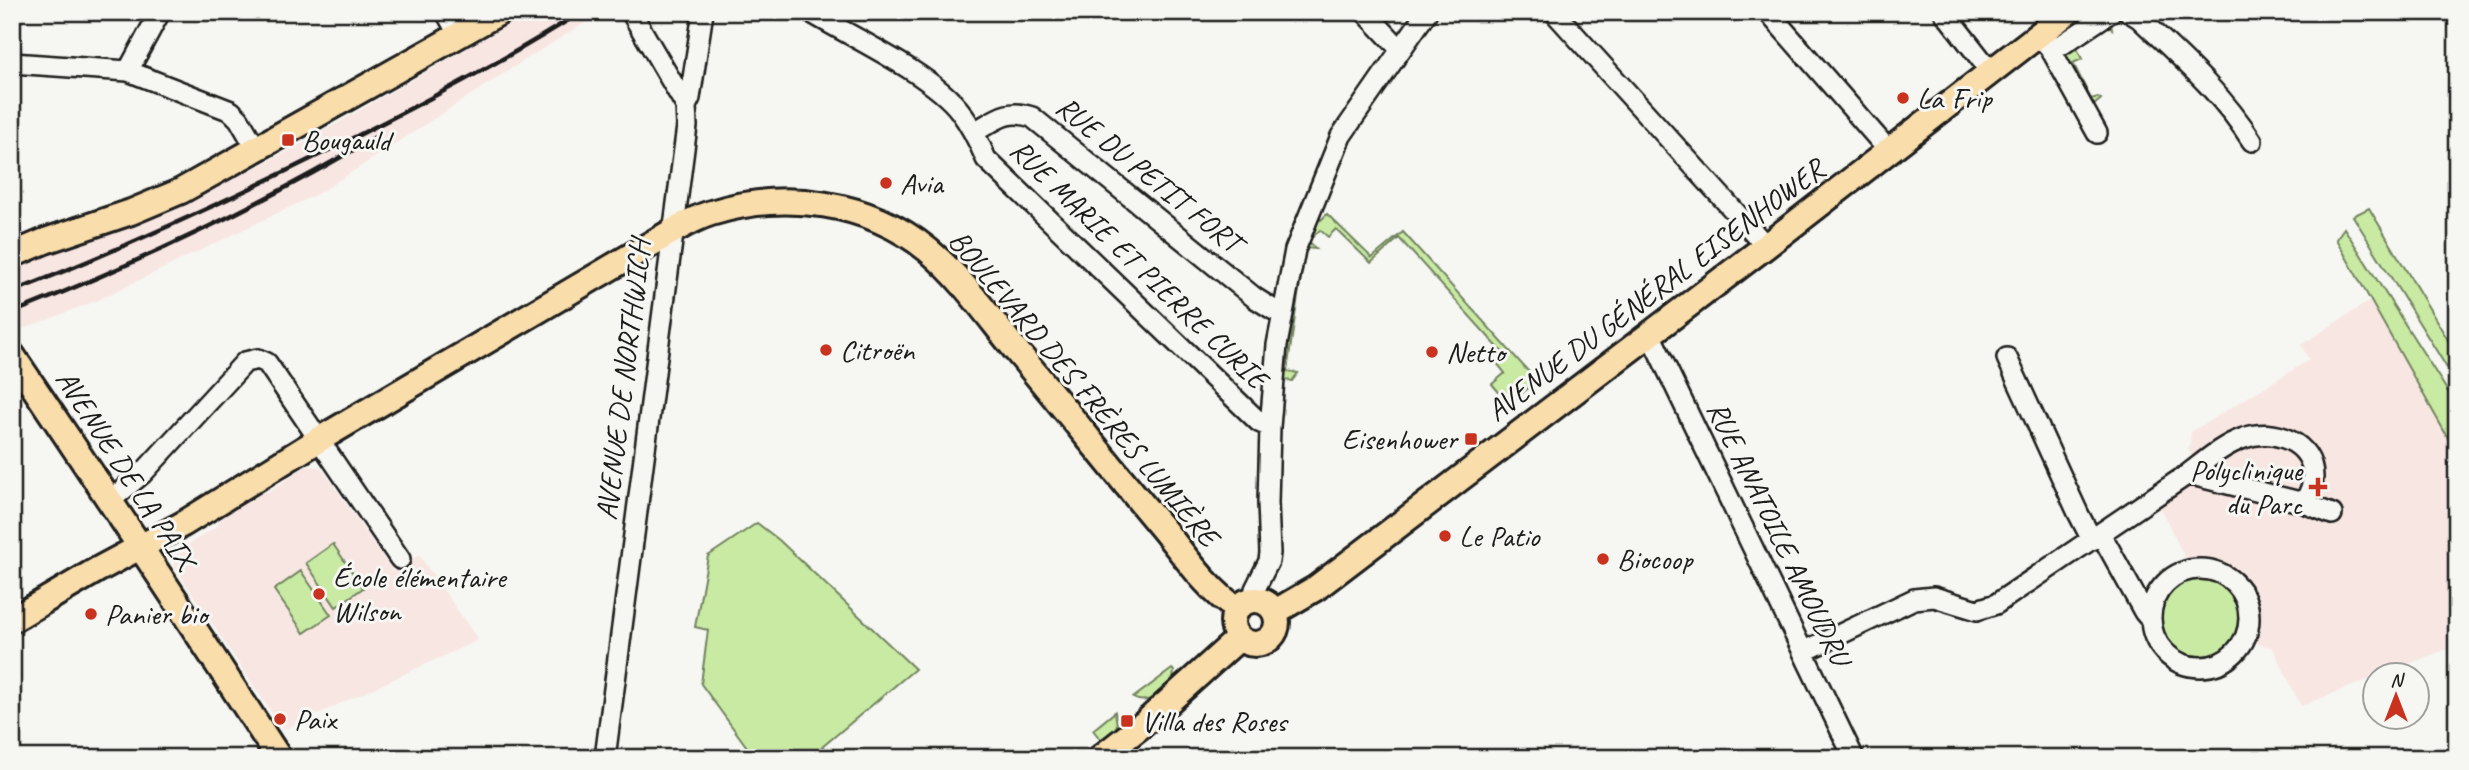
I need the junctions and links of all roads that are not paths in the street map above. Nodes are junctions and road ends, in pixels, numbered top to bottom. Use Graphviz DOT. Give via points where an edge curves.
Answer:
graph roads {
  1 [pos="160,12"];
  2 [pos="446,12"];
  3 [pos="703,12"];
  4 [pos="810,12"];
  5 [pos="1364,12"];
  6 [pos="1427,12"];
  7 [pos="1554,12"];
  8 [pos="1768,12"];
  9 [pos="1944,12"];
  10 [pos="2068,12"];
  11 [pos="2112,12"];
  12 [pos="2129,12"];
  13 [pos="488,15"];
  14 [pos="634,18"];
  15 [pos="459,36"];
  16 [pos="2044,42"];
  17 [pos="1400,49"];
  18 [pos="12,63"];
  19 [pos="128,71"];
  20 [pos="1991,72"];
  21 [pos="686,106"];
  22 [pos="974,132"];
  23 [pos="2097,133"];
  24 [pos="2252,141"];
  25 [pos="257,150"];
  26 [pos="1889,151"];
  27 [pos="673,231"];
  28 [pos="45,241"];
  29 [pos="12,243"];
  30 [pos="1766,246"];
  31 [pos="12,255"];
  32 [pos="1282,311"];
  33 [pos="1650,334"];
  34 [pos="12,355"];
  35 [pos="2007,358"];
  36 [pos="1270,426"];
  37 [pos="320,439"];
  38 [pos="2188,474"];
  39 [pos="111,500"];
  40 [pos="2304,503"];
  41 [pos="2332,514"];
  42 [pos="2097,537"];
  43 [pos="141,547"];
  44 [pos="400,559"];
  45 [pos="1245,604"];
  46 [pos="1275,612"];
  47 [pos="12,620"];
  48 [pos="2151,620"];
  49 [pos="1239,638"];
  50 [pos="1803,652"];
  51 [pos="279,758"];
  52 [pos="605,758"];
  53 [pos="1100,758"];
  54 [pos="1854,758"];
  1 -- 19 [label="street"];
  2 -- 15 [label="street"];
  3 -- 21 [label="street, AVENUE DE NORTHWICH"];
  4 -- 22 [label="street, RUE MARIE ET PIERRE CURIE" via="914,73 959,109"];
  5 -- 17 [label="street"];
  6 -- 17 [label="street"];
  7 -- 30 [label="street"];
  8 -- 26 [label="street"];
  9 -- 20 [label="street"];
  10 -- 16 [label="main road, AVENUE DU GÉNÉRAL EISENHOWER"];
  11 -- 16 [label="street" via="2063,44"];
  12 -- 24 [label="street" via="2210,85"];
  13 -- 15 [label="main road"];
  14 -- 21 [label="street"];
  15 -- 25 [label="main road"];
  16 -- 20 [label="main road, AVENUE DU GÉNÉRAL EISENHOWER"];
  16 -- 23 [label="street"];
  17 -- 32 [label="street" via="1341,136 1302,231"];
  18 -- 19 [label="street"];
  19 -- 25 [label="street" via="231,111"];
  20 -- 26 [label="main road, AVENUE DU GÉNÉRAL EISENHOWER"];
  21 -- 27 [label="street, AVENUE DE NORTHWICH"];
  22 -- 32 [label="street, RUE DU PETIT FORT" via="1011,113 1032,117 1255,298"];
  22 -- 36 [label="street, RUE MARIE ET PIERRE CURIE" via="986,159 1024,198 1259,422"];
  25 -- 28 [label="main road" via="156,202"];
  26 -- 30 [label="main road, AVENUE DU GÉNÉRAL EISENHOWER"];
  27 -- 37 [label="main road, BOULEVARD DES FRÈRES LUMIÈRE"];
  27 -- 45 [label="main road, BOULEVARD DES FRÈRES LUMIÈRE" via="712,212 788,201 845,209 916,241 951,272 1201,575"];
  27 -- 52 [label="street, AVENUE DE NORTHWICH"];
  28 -- 29 [label="main road"];
  28 -- 31 [label="main road"];
  30 -- 33 [label="main road, AVENUE DU GÉNÉRAL EISENHOWER"];
  32 -- 36 [label="street"];
  33 -- 46 [label="main road, AVENUE DU GÉNÉRAL EISENHOWER" via="1316,587"];
  33 -- 50 [label="street, RUE ANATOILE AMOUDRU"];
  34 -- 39 [label="main road, AVENUE DE LA PAIX"];
  35 -- 42 [label="street" via="2077,513"];
  36 -- 45 [label="street" via="1269,561"];
  37 -- 39 [label="street" via="267,363 248,360 143,473"];
  37 -- 43 [label="main road, BOULEVARD DES FRÈRES LUMIÈRE"];
  37 -- 44 [label="street"];
  38 -- 40 [label="street"];
  38 -- 40 [label="street" via="2244,437 2282,437 2302,448 2312,466 2313,484"];
  38 -- 42 [label="street"];
  39 -- 43 [label="main road, AVENUE DE LA PAIX"];
  40 -- 41 [label="street"];
  42 -- 48 [label="street"];
  42 -- 50 [label="street" via="1984,609 1969,609 1934,597 1914,599"];
  43 -- 47 [label="main road, BOULEVARD DES FRÈRES LUMIÈRE"];
  43 -- 51 [label="main road, AVENUE DE LA PAIX"];
  45 -- 46 [label="main road" via="1266,603"];
  45 -- 49 [label="main road" via="1232,621"];
  46 -- 49 [label="main road" via="1277,627 1268,640 1253,645"];
  48 -- 48 [label="street" via="2162,649 2174,660 2204,667 2220,663 2243,642 2249,610 2233,582 2204,569 2188,571 2161,589"];
  49 -- 53 [label="main road"];
  50 -- 54 [label="street, RUE ANATOILE AMOUDRU"];
}
